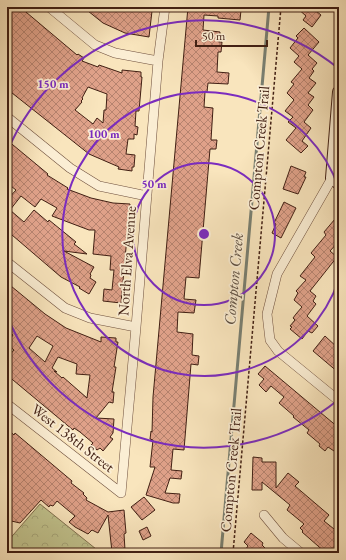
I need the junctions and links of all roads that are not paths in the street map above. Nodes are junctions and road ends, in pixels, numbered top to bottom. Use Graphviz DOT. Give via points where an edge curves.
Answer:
graph roads {
  1 [pos="49,7"];
  2 [pos="165,7"];
  3 [pos="158,61"];
  4 [pos="339,92"];
  5 [pos="7,117"];
  6 [pos="336,180"];
  7 [pos="147,196"];
  8 [pos="7,263"];
  9 [pos="136,327"];
  10 [pos="339,401"];
  11 [pos="7,404"];
  12 [pos="121,493"];
  13 [pos="264,515"];
  14 [pos="301,553"];
  1 -- 3 [label="street" via="95,44 115,53"];
  2 -- 3 [label="street, North Elva Avenue"];
  3 -- 7 [label="street, North Elva Avenue"];
  4 -- 6 [label="street"];
  5 -- 7 [label="street" via="70,168 99,186"];
  6 -- 10 [label="street" via="277,274 268,314 270,340 278,351"];
  7 -- 9 [label="street, North Elva Avenue"];
  8 -- 9 [label="street" via="65,308 90,318"];
  9 -- 12 [label="street, North Elva Avenue"];
  11 -- 12 [label="street, West 138th Street"];
  13 -- 14 [label="street"];
}
